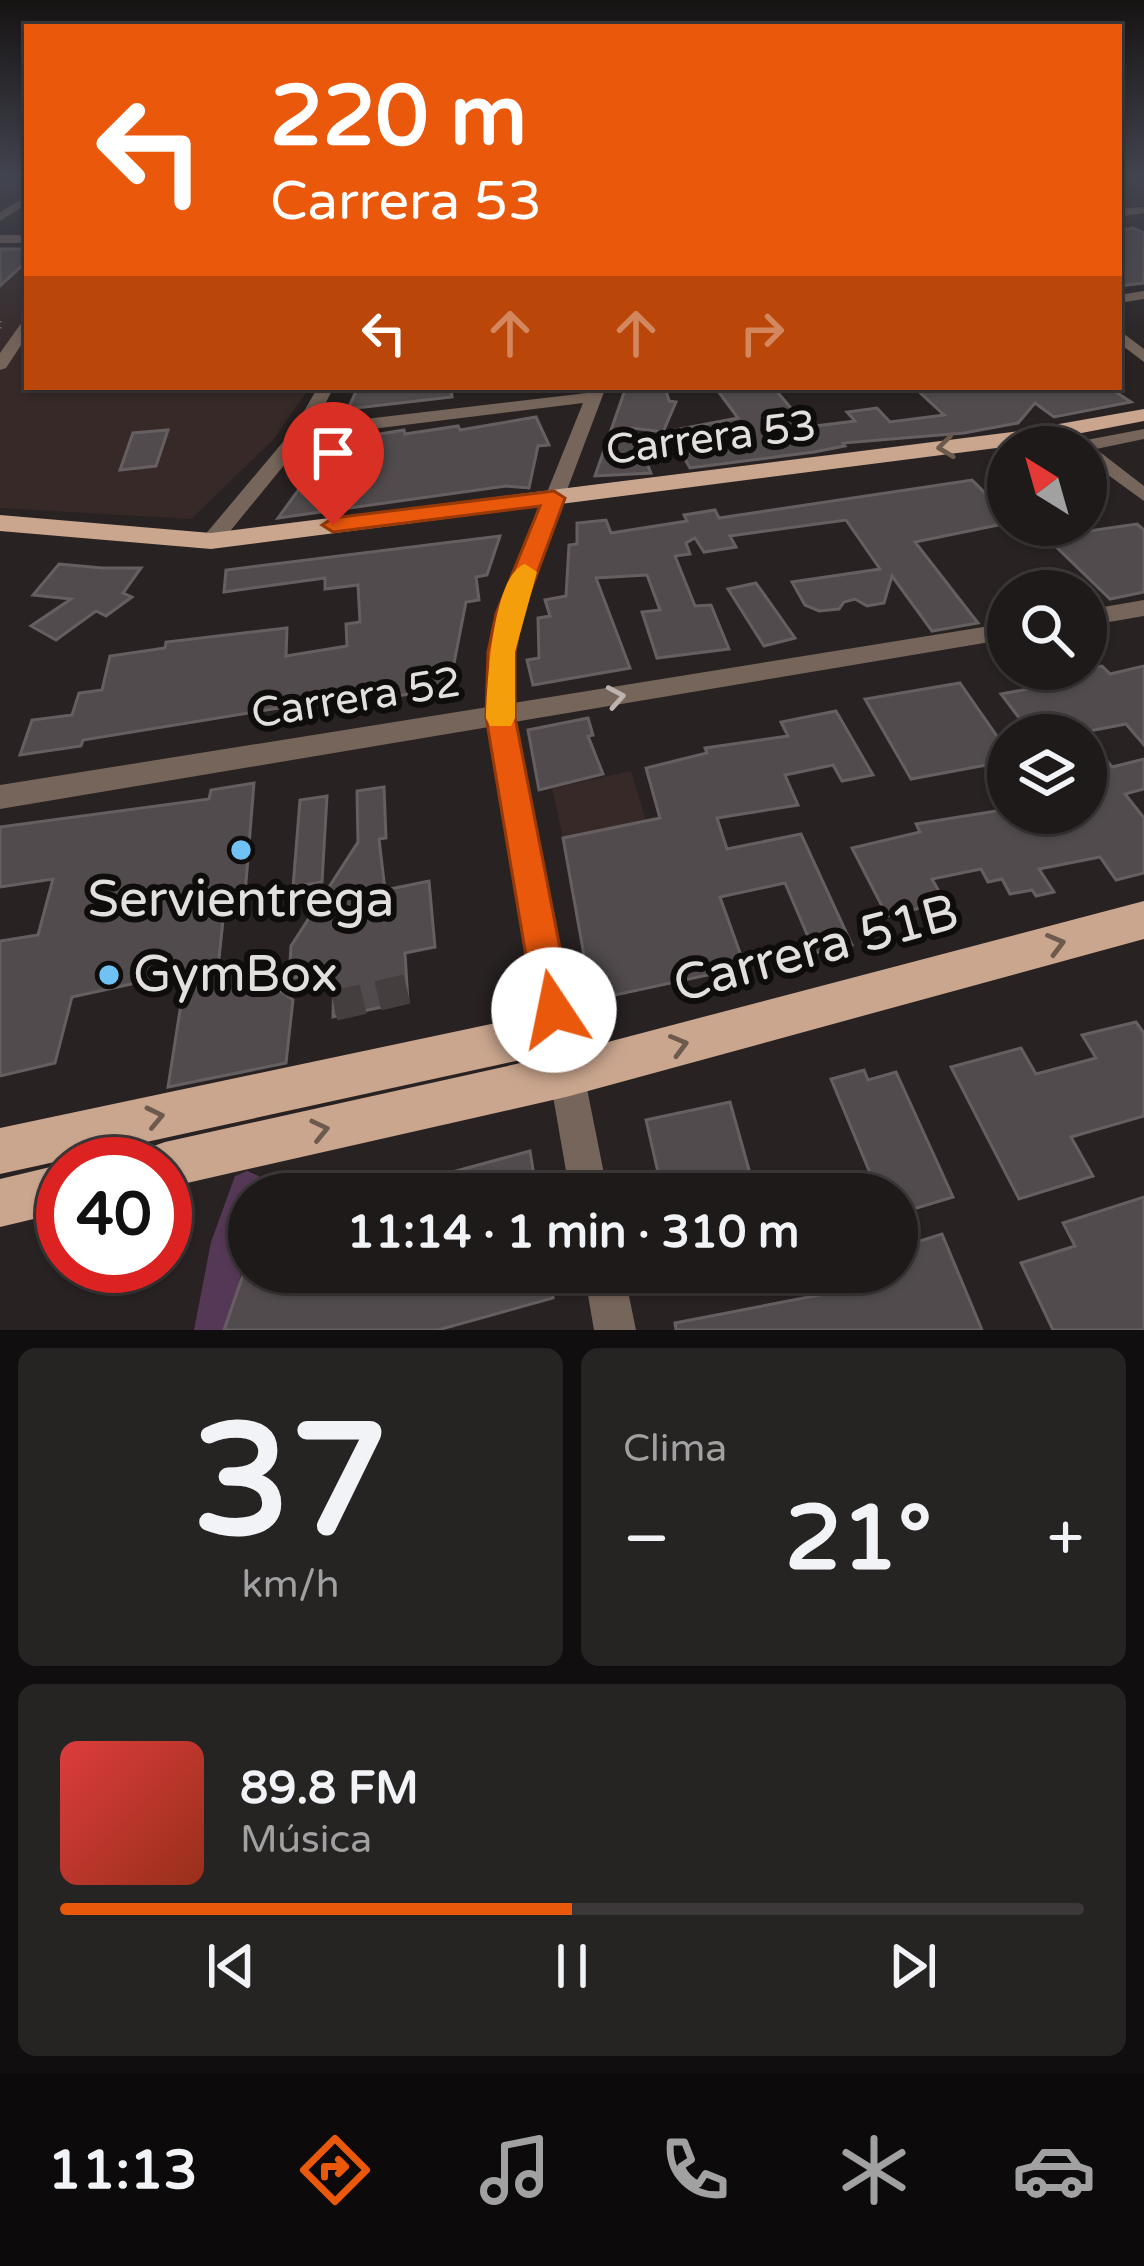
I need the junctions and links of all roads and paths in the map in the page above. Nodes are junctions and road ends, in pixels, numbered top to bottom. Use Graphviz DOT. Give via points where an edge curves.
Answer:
graph roads {
  1 [pos="0,321"];
  2 [pos="24,329"];
  3 [pos="0,331"];
  4 [pos="0,365"];
  5 [pos="324,390"];
  6 [pos="596,392"];
  7 [pos="1141,423"];
  8 [pos="301,432"];
  9 [pos="1107,434"];
  10 [pos="987,453"];
  11 [pos="1107,467"];
  12 [pos="1144,495"];
  13 [pos="554,498"];
  14 [pos="0,523"];
  15 [pos="211,541"];
  16 [pos="1144,608"];
  17 [pos="1107,614"];
  18 [pos="987,635"];
  19 [pos="500,717"];
  20 [pos="0,796"];
  21 [pos="1144,920"];
  22 [pos="561,1053"];
  23 [pos="0,1151"];
  24 [pos="192,1157"];
  25 [pos="585,1173"];
  26 [pos="36,1195"];
  27 [pos="0,1203"];
  28 [pos="608,1293"];
  29 [pos="615,1330"];
  1 -- 3 [label="path"];
  2 -- 4 [label="street"];
  5 -- 8 [label="street"];
  6 -- 8 [label="street"];
  6 -- 13 [label="street"];
  7 -- 9 [label="main road, Carrera 53"];
  8 -- 15 [label="street"];
  10 -- 13 [label="main road, Carrera 53, one-way"];
  11 -- 12 [label="street"];
  13 -- 15 [label="main road, Carrera 53"];
  13 -- 19 [label="street" via="509,614"];
  14 -- 15 [label="main road, Carrera 53"];
  16 -- 17 [label="street"];
  19 -- 18 [label="street, Carrera 52, one-way"];
  19 -- 20 [label="street, Carrera 52"];
  19 -- 22 [label="street"];
  22 -- 21 [label="main road, Carrera 51B, one-way"];
  23 -- 22 [label="main road, Carrera 51B, one-way"];
  24 -- 22 [label="main road, Carrera 51B, one-way"];
  22 -- 25 [label="street"];
  26 -- 27 [label="main road"];
  28 -- 29 [label="street"];
}
